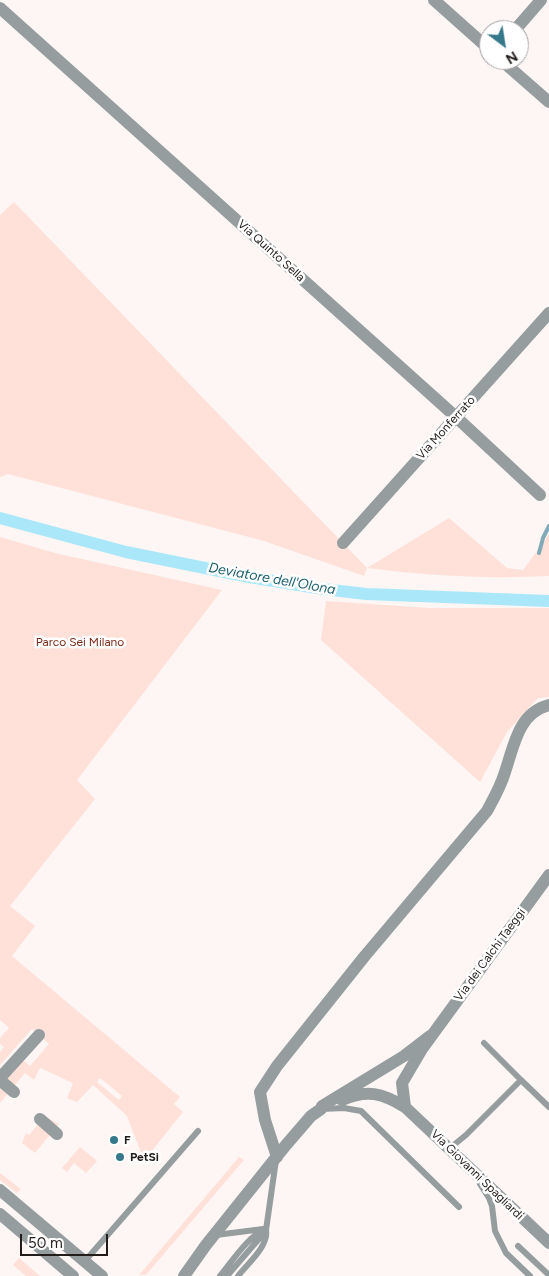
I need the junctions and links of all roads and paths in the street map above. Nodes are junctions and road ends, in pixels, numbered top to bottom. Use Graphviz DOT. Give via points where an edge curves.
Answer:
graph roads {
  1 [pos="434,0"];
  2 [pos="541,0"];
  3 [pos="0,8"];
  4 [pos="523,20"];
  5 [pos="479,40"];
  6 [pos="512,70"];
  7 [pos="549,102"];
  8 [pos="549,313"];
  9 [pos="456,417"];
  10 [pos="540,495"];
  11 [pos="342,543"];
  12 [pos="549,704"];
  13 [pos="549,875"];
  14 [pos="39,1035"];
  15 [pos="430,1036"];
  16 [pos="484,1043"];
  17 [pos="521,1080"];
  18 [pos="6,1085"];
  19 [pos="405,1107"];
  20 [pos="549,1107"];
  21 [pos="321,1109"];
  22 [pos="40,1119"];
  23 [pos="198,1131"];
  24 [pos="55,1132"];
  25 [pos="450,1148"];
  26 [pos="277,1157"];
  27 [pos="466,1164"];
  28 [pos="0,1190"];
  29 [pos="459,1207"];
  30 [pos="0,1214"];
  31 [pos="266,1230"];
  32 [pos="214,1236"];
  33 [pos="549,1243"];
  34 [pos="518,1246"];
  35 [pos="85,1262"];
  36 [pos="549,1275"];
  37 [pos="73,1276"];
  38 [pos="102,1276"];
  39 [pos="184,1276"];
  40 [pos="220,1276"];
  41 [pos="228,1276"];
  42 [pos="233,1276"];
  43 [pos="238,1276"];
  44 [pos="530,1276"];
  1 -- 5 [label="street"];
  2 -- 4 [label="street"];
  3 -- 9 [label="street, Via Quinto Sella"];
  6 -- 7 [label="street"];
  8 -- 9 [label="street, Via Monferrato"];
  9 -- 10 [label="street, Via Quinto Sella"];
  9 -- 11 [label="street, Via Monferrato"];
  12 -- 26 [label="street" via="533,712 520,728 496,795 482,817 364,957 260,1092"];
  13 -- 15 [label="street, Via dei Calchi Taeggi"];
  14 -- 18 [label="street"];
  15 -- 19 [label="street, Via dei Calchi Taeggi" via="402,1083"];
  15 -- 21 [label="street, Via dei Calchi Taeggi"];
  16 -- 17 [label="lane"];
  17 -- 20 [label="lane"];
  17 -- 25 [label="lane"];
  19 -- 21 [label="street, Via dei Calchi Taeggi" via="373,1093 352,1095"];
  19 -- 25 [label="street, Via Giovanni Spagliardi"];
  21 -- 26 [label="street, Via dei Calchi Taeggi" via="302,1126"];
  21 -- 29 [label="lane" via="361,1111"];
  22 -- 24 [label="street"];
  23 -- 35 [label="lane"];
  25 -- 27 [label="street, Via Giovanni Spagliardi"];
  26 -- 31 [label="lane"];
  26 -- 32 [label="street, Via dei Calchi Taeggi"];
  27 -- 33 [label="street, Via Giovanni Spagliardi"];
  27 -- 44 [label="lane" via="489,1198 495,1231 506,1253"];
  28 -- 35 [label="street"];
  30 -- 37 [label="street"];
  31 -- 32 [label="lane"];
  31 -- 40 [label="lane" via="252,1238"];
  31 -- 41 [label="lane"];
  31 -- 42 [label="lane" via="261,1242"];
  31 -- 43 [label="lane" via="264,1242"];
  32 -- 39 [label="street, Via dei Calchi Taeggi"];
  34 -- 36 [label="lane"];
  35 -- 38 [label="street"];
}
